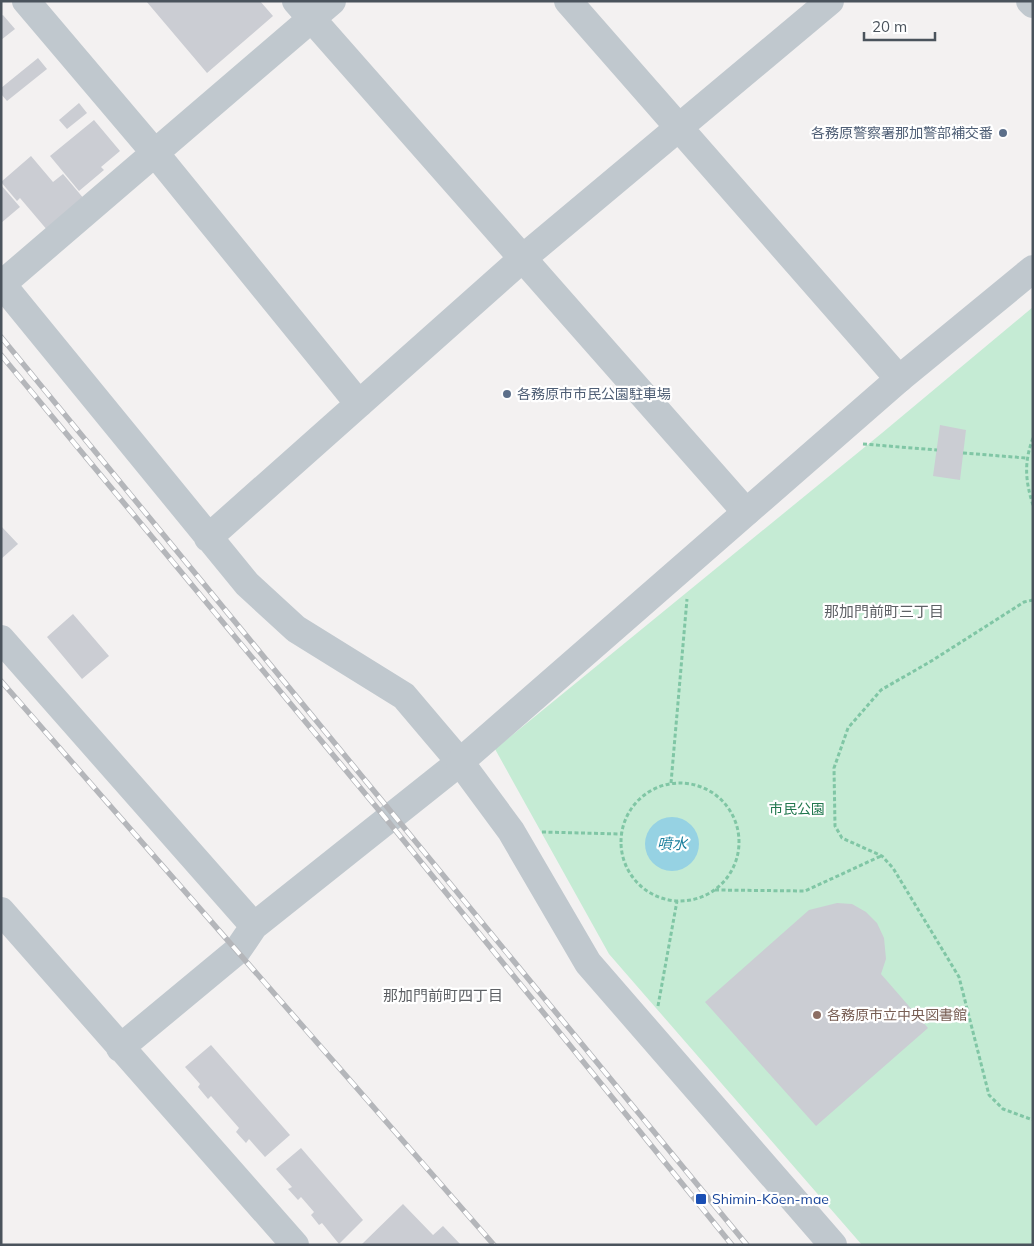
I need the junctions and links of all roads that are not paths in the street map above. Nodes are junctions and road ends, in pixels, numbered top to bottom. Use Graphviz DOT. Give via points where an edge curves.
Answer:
graph roads {
  1 [pos="26,1"];
  2 [pos="332,1"];
  3 [pos="568,1"];
  4 [pos="830,1"];
  5 [pos="1030,1"];
  6 [pos="1033,4"];
  7 [pos="304,10"];
  8 [pos="679,127"];
  9 [pos="155,153"];
  10 [pos="523,258"];
  11 [pos="1033,269"];
  12 [pos="2,283"];
  13 [pos="899,379"];
  14 [pos="360,404"];
  15 [pos="746,512"];
  16 [pos="208,538"];
  17 [pos="1,639"];
  18 [pos="460,762"];
  19 [pos="1,911"];
  20 [pos="254,926"];
  21 [pos="120,1048"];
  22 [pos="295,1245"];
  23 [pos="833,1245"];
  1 -- 9 [label="street"];
  2 -- 7 [label="street"];
  3 -- 8 [label="street"];
  4 -- 8 [label="street"];
  5 -- 6 [label="street"];
  7 -- 9 [label="street"];
  7 -- 10 [label="street"];
  8 -- 10 [label="street"];
  8 -- 13 [label="street"];
  9 -- 12 [label="street"];
  9 -- 14 [label="street"];
  10 -- 14 [label="street"];
  10 -- 15 [label="street"];
  11 -- 13 [label="street"];
  12 -- 16 [label="street"];
  13 -- 15 [label="street"];
  14 -- 16 [label="street"];
  15 -- 18 [label="street"];
  16 -- 18 [label="street" via="247,584 296,629 404,696"];
  17 -- 20 [label="street"];
  18 -- 20 [label="street"];
  18 -- 23 [label="street" via="511,831 588,963"];
  19 -- 21 [label="street"];
  20 -- 21 [label="street" via="237,951"];
  21 -- 22 [label="street"];
}
